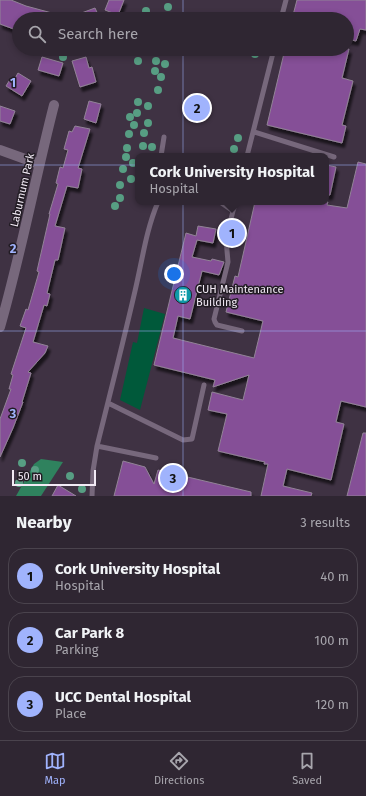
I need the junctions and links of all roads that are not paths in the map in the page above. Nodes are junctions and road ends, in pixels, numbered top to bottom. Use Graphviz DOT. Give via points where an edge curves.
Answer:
graph roads {
  1 [pos="286,0"];
  2 [pos="283,12"];
  3 [pos="272,56"];
  4 [pos="54,105"];
  5 [pos="254,132"];
  6 [pos="164,137"];
  7 [pos="0,150"];
  8 [pos="161,153"];
  9 [pos="249,153"];
  10 [pos="321,153"];
  11 [pos="329,155"];
  12 [pos="334,157"];
  13 [pos="39,164"];
  14 [pos="157,205"];
  15 [pos="224,205"];
  16 [pos="235,205"];
  17 [pos="233,211"];
  18 [pos="0,327"];
  19 [pos="242,331"];
  20 [pos="204,385"];
  21 [pos="108,403"];
  22 [pos="97,446"];
  23 [pos="156,458"];
  24 [pos="92,496"];
  1 -- 2 [label="lane"];
  3 -- 5 [label="lane"];
  4 -- 13 [label="street, Laburnum Park"];
  5 -- 9 [label="lane"];
  5 -- 10 [label="lane"];
  6 -- 8 [label="lane"];
  7 -- 13 [label="street"];
  11 -- 12 [label="lane"];
  13 -- 18 [label="street, Laburnum Park" via="13,283"];
  14 -- 21 [label="lane"];
  15 -- 17 [label="lane"];
  16 -- 17 [label="lane"];
  17 -- 19 [label="lane" via="226,239 228,262 215,322 217,325"];
  20 -- 21 [label="lane" via="192,439 184,440"];
  21 -- 22 [label="lane"];
  22 -- 23 [label="lane"];
  22 -- 24 [label="lane"];
}
